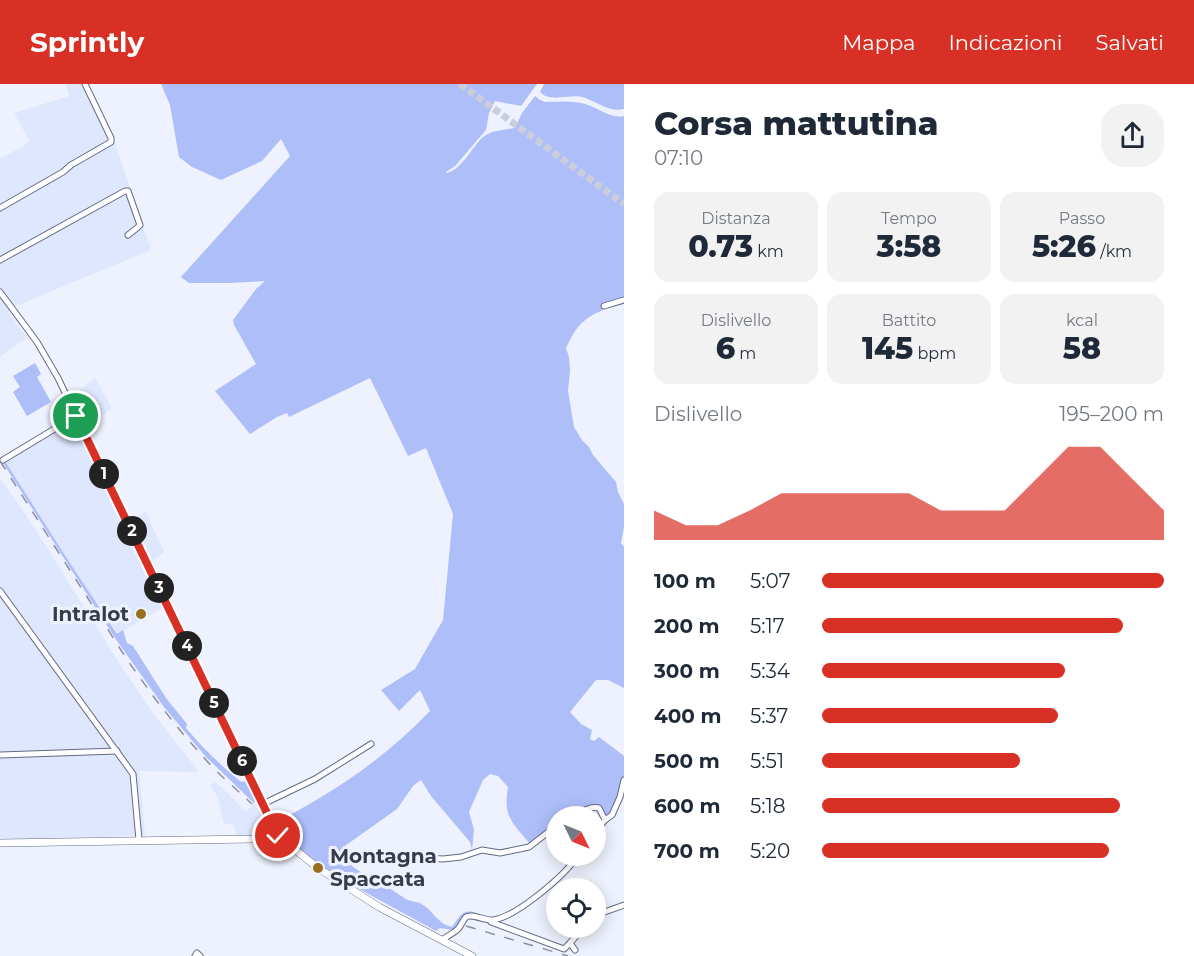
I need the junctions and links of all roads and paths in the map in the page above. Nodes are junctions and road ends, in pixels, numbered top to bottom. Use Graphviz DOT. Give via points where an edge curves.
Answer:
graph roads {
  1 [pos="86,84"];
  2 [pos="0,208"];
  3 [pos="128,235"];
  4 [pos="0,260"];
  5 [pos="0,292"];
  6 [pos="624,300"];
  7 [pos="604,306"];
  8 [pos="76,416"];
  9 [pos="3,460"];
  10 [pos="0,591"];
  11 [pos="370,744"];
  12 [pos="117,751"];
  13 [pos="0,755"];
  14 [pos="624,780"];
  15 [pos="263,804"];
  16 [pos="606,819"];
  17 [pos="546,834"];
  18 [pos="278,836"];
  19 [pos="139,840"];
  20 [pos="0,843"];
  21 [pos="428,858"];
  22 [pos="569,866"];
  23 [pos="624,904"];
  24 [pos="606,911"];
  25 [pos="485,920"];
  26 [pos="574,938"];
  27 [pos="442,940"];
  28 [pos="570,943"];
  29 [pos="575,950"];
  30 [pos="195,956"];
  31 [pos="200,956"];
  32 [pos="472,956"];
  1 -- 2 [label="street" via="111,142"];
  3 -- 4 [label="street" via="140,225 129,191 125,190"];
  5 -- 8 [label="street" via="37,342"];
  6 -- 7 [label="street"];
  8 -- 9 [label="street"];
  8 -- 15 [label="street"];
  10 -- 12 [label="street"];
  11 -- 15 [label="street" via="315,779"];
  12 -- 13 [label="street"];
  12 -- 19 [label="street" via="133,774"];
  14 -- 16 [label="street" via="612,815"];
  15 -- 18 [label="street"];
  17 -- 21 [label="street" via="529,847 500,853 482,850 443,860"];
  18 -- 19 [label="main road"];
  18 -- 27 [label="main road" via="318,868 379,907"];
  19 -- 20 [label="main road"];
  22 -- 25 [label="street" via="506,917"];
  23 -- 24 [label="street"];
  25 -- 27 [label="street" via="466,917 458,929"];
  25 -- 28 [label="street" via="564,949"];
  26 -- 28 [label="street"];
  27 -- 32 [label="main road"];
  28 -- 29 [label="street"];
  30 -- 31 [label="street"];
}
